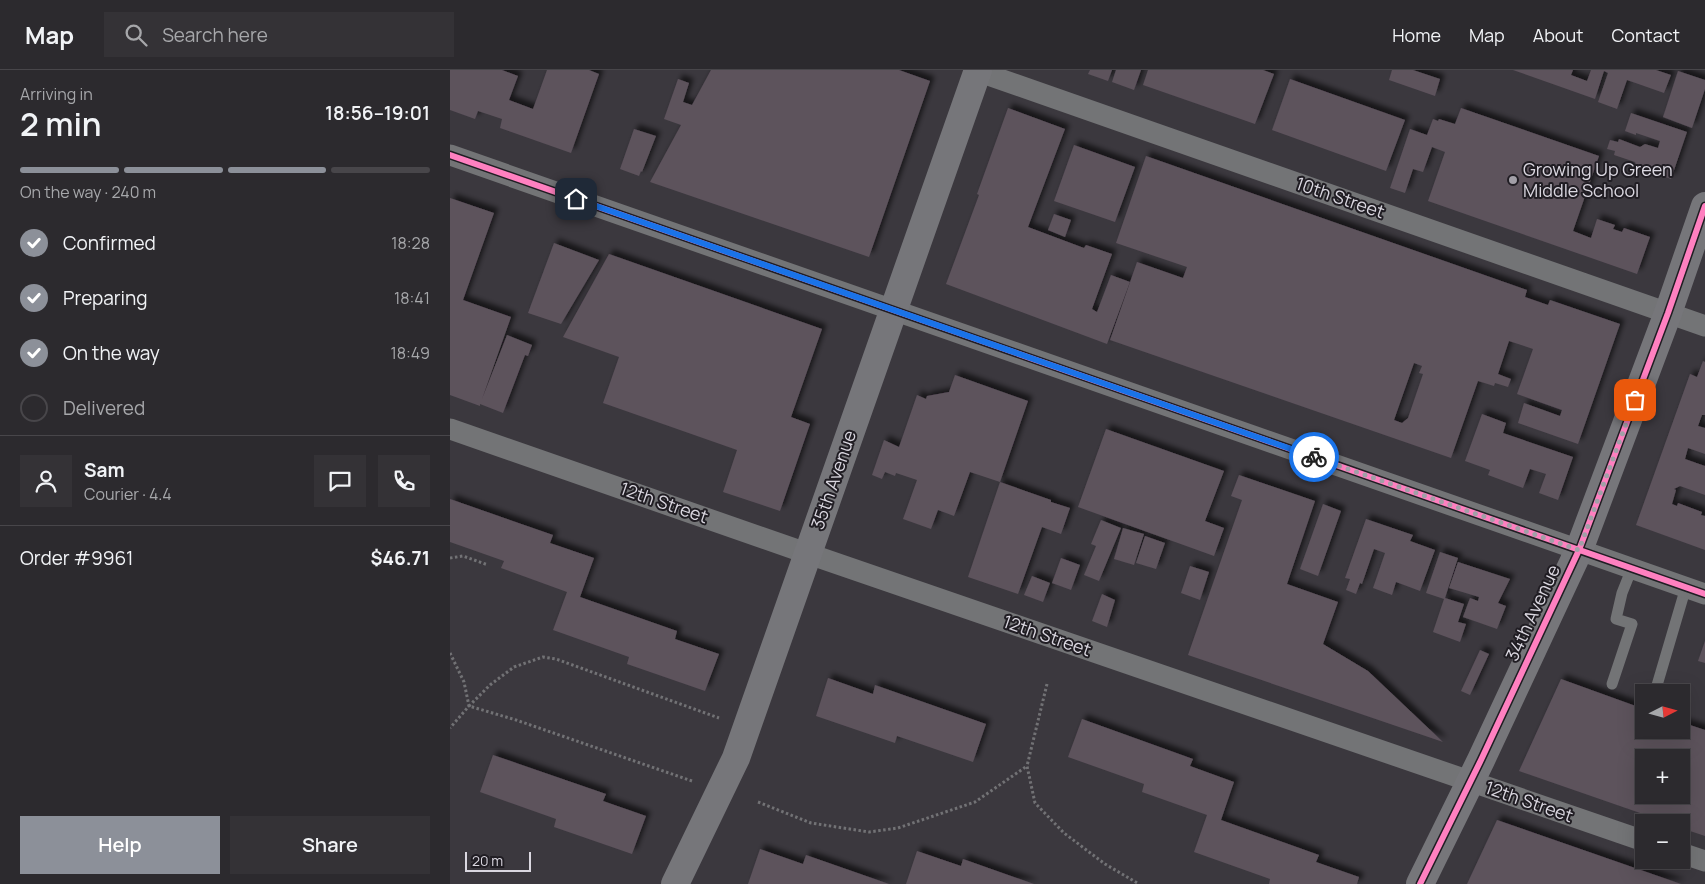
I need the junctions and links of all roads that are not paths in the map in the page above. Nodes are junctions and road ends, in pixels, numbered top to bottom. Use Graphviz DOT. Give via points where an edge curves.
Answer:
graph roads {
  1 [pos="976,70"];
  2 [pos="450,155"];
  3 [pos="1705,206"];
  4 [pos="894,310"];
  5 [pos="1668,313"];
  6 [pos="1705,326"];
  7 [pos="450,429"];
  8 [pos="1579,550"];
  9 [pos="808,554"];
  10 [pos="1632,568"];
  11 [pos="1695,591"];
  12 [pos="1612,684"];
  13 [pos="1658,684"];
  14 [pos="1471,782"];
  15 [pos="1635,838"];
  16 [pos="1690,856"];
  17 [pos="1705,862"];
  18 [pos="675,884"];
  19 [pos="1420,884"];
  1 -- 4 [label="street, 35th Avenue"];
  1 -- 5 [label="street, 10th Street"];
  2 -- 4 [label="street"];
  3 -- 5 [label="street, 34th Avenue"];
  4 -- 8 [label="street"];
  4 -- 9 [label="street, 35th Avenue"];
  5 -- 6 [label="street, 10th Street"];
  5 -- 8 [label="street, 34th Avenue"];
  7 -- 9 [label="street, 12th Street"];
  8 -- 10 [label="street"];
  8 -- 14 [label="street, 34th Avenue"];
  9 -- 14 [label="street, 12th Street"];
  9 -- 18 [label="street, 35th Avenue" via="736,758"];
  10 -- 11 [label="street"];
  10 -- 12 [label="lane" via="1616,619 1632,624"];
  11 -- 13 [label="lane"];
  14 -- 15 [label="street, 12th Street"];
  14 -- 19 [label="street, 34th Avenue"];
  16 -- 17 [label="street"];
}
